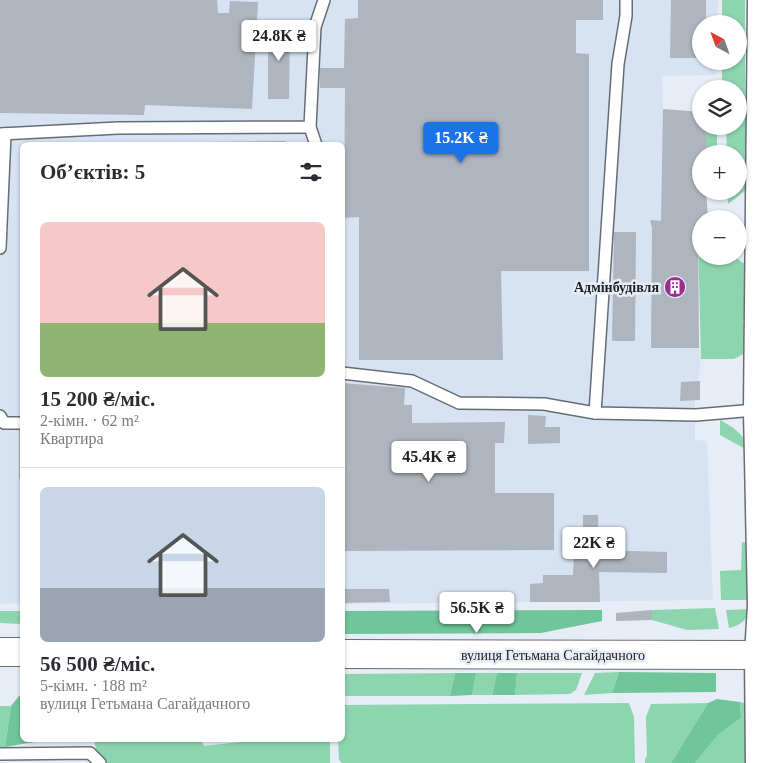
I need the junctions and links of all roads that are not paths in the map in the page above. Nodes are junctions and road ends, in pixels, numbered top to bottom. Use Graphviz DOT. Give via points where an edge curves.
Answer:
graph roads {
  1 [pos="324,0"];
  2 [pos="626,0"];
  3 [pos="759,0"];
  4 [pos="310,127"];
  5 [pos="3,134"];
  6 [pos="315,142"];
  7 [pos="760,217"];
  8 [pos="0,248"];
  9 [pos="345,373"];
  10 [pos="759,411"];
  11 [pos="595,413"];
  12 [pos="0,416"];
  13 [pos="20,423"];
  14 [pos="0,652"];
  15 [pos="20,652"];
  16 [pos="345,654"];
  17 [pos="760,656"];
  18 [pos="0,754"];
  19 [pos="100,763"];
  20 [pos="757,763"];
  1 -- 4 [label="lane" via="315,27"];
  2 -- 11 [label="lane" via="618,64"];
  3 -- 7 [label="street"];
  4 -- 5 [label="lane" via="118,128"];
  4 -- 6 [label="lane"];
  5 -- 8 [label="lane"];
  7 -- 10 [label="street"];
  9 -- 11 [label="lane" via="412,381 460,403 544,404"];
  10 -- 11 [label="lane"];
  10 -- 17 [label="street"];
  12 -- 13 [label="lane" via="4,423"];
  14 -- 15 [label="main road"];
  16 -- 17 [label="main road, вулиця Гетьмана Сагайдачного"];
  17 -- 20 [label="street"];
  18 -- 19 [label="lane" via="90,754"];
}
